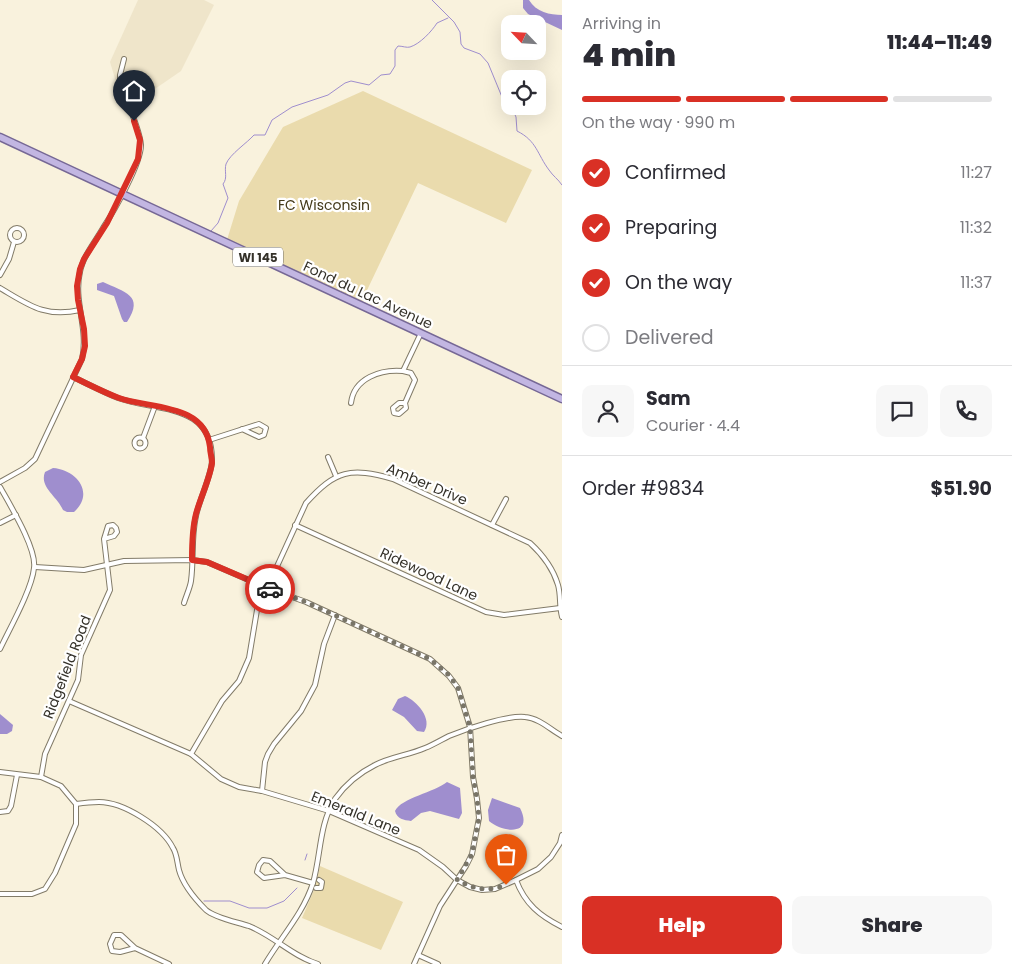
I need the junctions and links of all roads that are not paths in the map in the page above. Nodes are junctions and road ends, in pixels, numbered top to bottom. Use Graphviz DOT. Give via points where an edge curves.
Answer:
graph roads {
  1 [pos="124,59"];
  2 [pos="0,137"];
  3 [pos="122,194"];
  4 [pos="14,242"];
  5 [pos="0,275"];
  6 [pos="0,288"];
  7 [pos="80,310"];
  8 [pos="421,333"];
  9 [pos="403,371"];
  10 [pos="73,377"];
  11 [pos="562,399"];
  12 [pos="351,403"];
  13 [pos="405,403"];
  14 [pos="156,406"];
  15 [pos="242,429"];
  16 [pos="143,438"];
  17 [pos="209,440"];
  18 [pos="328,457"];
  19 [pos="336,476"];
  20 [pos="0,482"];
  21 [pos="0,487"];
  22 [pos="506,499"];
  23 [pos="16,515"];
  24 [pos="0,523"];
  25 [pos="295,525"];
  26 [pos="492,525"];
  27 [pos="104,539"];
  28 [pos="192,560"];
  29 [pos="107,565"];
  30 [pos="35,566"];
  31 [pos="267,588"];
  32 [pos="184,602"];
  33 [pos="560,608"];
  34 [pos="335,615"];
  35 [pos="562,617"];
  36 [pos="0,649"];
  37 [pos="69,700"];
  38 [pos="470,727"];
  39 [pos="562,736"];
  40 [pos="191,754"];
  41 [pos="0,772"];
  42 [pos="17,775"];
  43 [pos="40,777"];
  44 [pos="262,791"];
  45 [pos="76,804"];
  46 [pos="329,811"];
  47 [pos="0,812"];
  48 [pos="562,836"];
  49 [pos="285,875"];
  50 [pos="319,880"];
  51 [pos="457,880"];
  52 [pos="516,880"];
  53 [pos="313,883"];
  54 [pos="316,888"];
  55 [pos="0,894"];
  56 [pos="561,926"];
  57 [pos="280,943"];
  58 [pos="135,948"];
  59 [pos="418,956"];
  60 [pos="169,964"];
  61 [pos="265,964"];
  62 [pos="318,964"];
  63 [pos="414,964"];
  64 [pos="438,964"];
  1 -- 3 [label="street" via="120,84 141,145"];
  2 -- 3 [label="main road, Fond du Lac Avenue / WI 145"];
  3 -- 7 [label="street" via="80,269 77,286"];
  3 -- 8 [label="main road, Fond du Lac Avenue / WI 145"];
  4 -- 5 [label="street"];
  6 -- 7 [label="street" via="54,314"];
  7 -- 10 [label="street" via="85,346"];
  8 -- 9 [label="street"];
  8 -- 11 [label="main road, Fond du Lac Avenue / WI 145"];
  9 -- 12 [label="street" via="372,376 355,391"];
  9 -- 13 [label="street" via="411,373 415,380"];
  10 -- 14 [label="street" via="120,398"];
  10 -- 20 [label="street" via="35,459"];
  14 -- 16 [label="street"];
  14 -- 17 [label="street" via="194,420"];
  15 -- 15 [label="street" via="260,437 266,428 259,424"];
  15 -- 17 [label="street"];
  17 -- 28 [label="street" via="212,462 196,516"];
  18 -- 19 [label="street"];
  19 -- 25 [label="street" via="306,503"];
  19 -- 26 [label="street, Amber Drive" via="372,473 393,479"];
  21 -- 23 [label="street"];
  22 -- 26 [label="street"];
  23 -- 24 [label="street"];
  23 -- 30 [label="street" via="28,540"];
  25 -- 31 [label="street"];
  25 -- 33 [label="street, Ridewood Lane" via="486,612 504,615"];
  26 -- 33 [label="street, Amber Drive" via="530,543 543,555 559,586"];
  27 -- 29 [label="street, Ridgefield Road"];
  28 -- 29 [label="street" via="136,560"];
  28 -- 31 [label="street" via="229,570"];
  28 -- 32 [label="street" via="191,583"];
  29 -- 30 [label="street" via="84,570"];
  29 -- 37 [label="street, Ridgefield Road" via="110,590 82,655 78,680"];
  30 -- 36 [label="street" via="30,585"];
  31 -- 34 [label="street"];
  31 -- 40 [label="street" via="257,610 249,658 239,681 222,701"];
  33 -- 35 [label="street, Amber Drive"];
  34 -- 38 [label="street" via="441,667 458,688"];
  34 -- 44 [label="street" via="324,644 315,685 301,711 268,754"];
  37 -- 40 [label="street, Emerald Lane"];
  37 -- 43 [label="street, Ridgefield Road" via="45,754"];
  38 -- 39 [label="street" via="526,716"];
  38 -- 46 [label="street" via="426,748 375,765 345,786"];
  38 -- 51 [label="street" via="479,818 472,854"];
  40 -- 44 [label="street, Emerald Lane" via="221,778 239,787"];
  41 -- 42 [label="street"];
  42 -- 43 [label="street"];
  42 -- 47 [label="street" via="11,806 8,811"];
  43 -- 45 [label="street" via="61,786"];
  44 -- 46 [label="street, Emerald Lane"];
  45 -- 55 [label="street" via="76,824 45,889 32,894"];
  45 -- 57 [label="street" via="100,802 120,807 152,822 174,849 180,872 191,894 208,912 250,927"];
  46 -- 51 [label="street, Emerald Lane" via="419,850"];
  46 -- 53 [label="street"];
  48 -- 52 [label="street, Emerald Lane" via="551,857 538,869"];
  49 -- 49 [label="street" via="270,861 263,860 257,872 264,878"];
  49 -- 53 [label="street"];
  50 -- 54 [label="street" via="322,886"];
  51 -- 52 [label="street, Emerald Lane" via="482,890"];
  51 -- 59 [label="street" via="440,906"];
  52 -- 56 [label="street" via="530,906"];
  53 -- 57 [label="street" via="300,912"];
  57 -- 61 [label="street"];
  57 -- 62 [label="street" via="294,954"];
  58 -- 58 [label="street" via="121,935 114,935 110,944 112,951"];
  58 -- 60 [label="street"];
  59 -- 63 [label="street"];
  59 -- 64 [label="street"];
}
